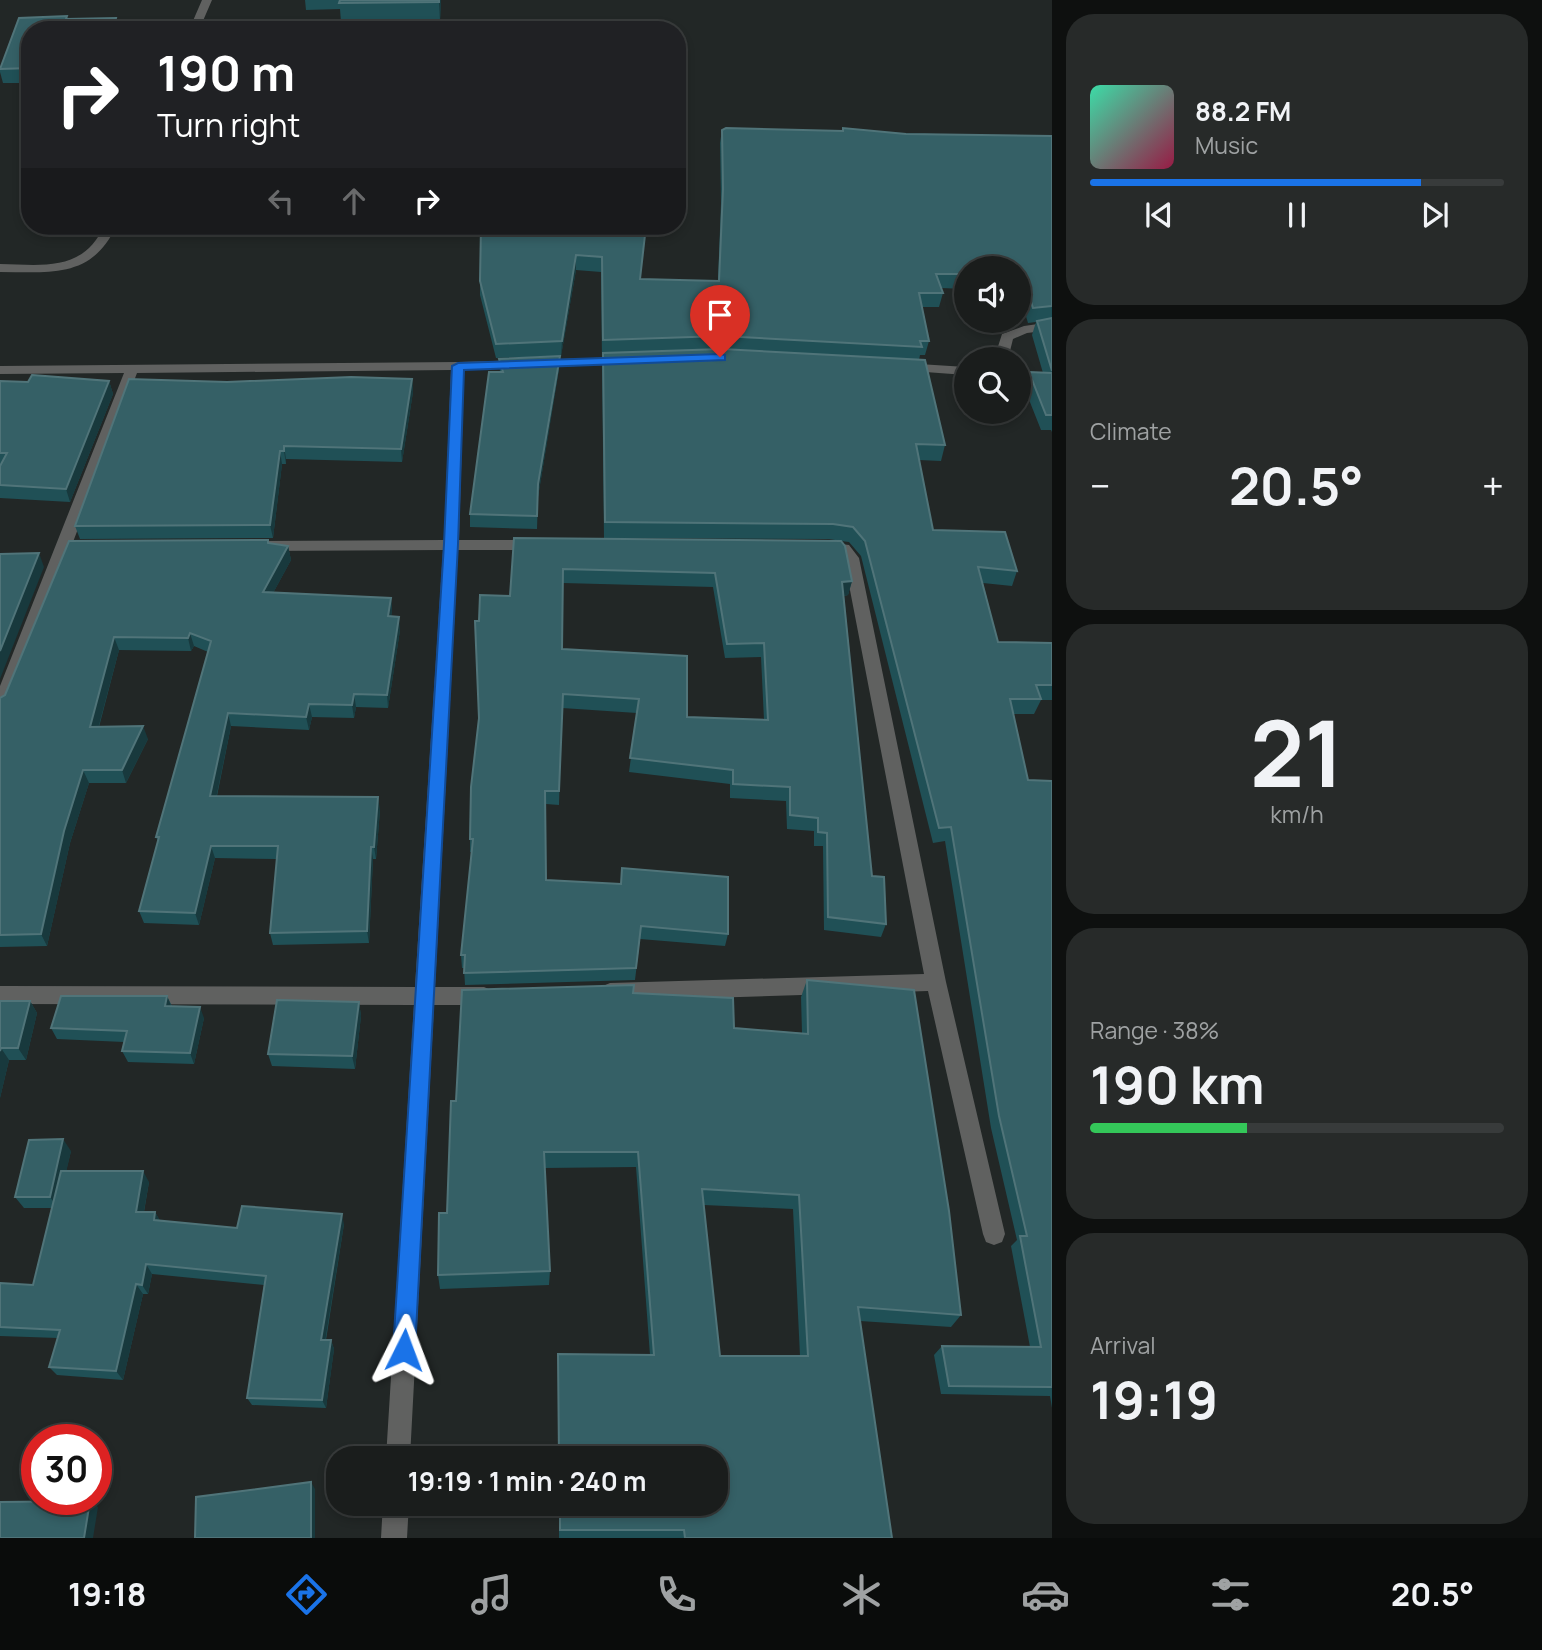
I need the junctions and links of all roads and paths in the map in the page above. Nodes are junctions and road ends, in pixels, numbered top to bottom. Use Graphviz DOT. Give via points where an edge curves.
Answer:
graph roads {
  1 [pos="206,0"];
  2 [pos="198,21"];
  3 [pos="106,235"];
  4 [pos="0,268"];
  5 [pos="1052,326"];
  6 [pos="1005,347"];
  7 [pos="638,360"];
  8 [pos="458,366"];
  9 [pos="884,366"];
  10 [pos="132,369"];
  11 [pos="0,370"];
  12 [pos="954,370"];
  13 [pos="451,544"];
  14 [pos="549,545"];
  15 [pos="244,546"];
  16 [pos="801,546"];
  17 [pos="64,547"];
  18 [pos="105,547"];
  19 [pos="0,707"];
  20 [pos="936,982"];
  21 [pos="589,993"];
  22 [pos="0,995"];
  23 [pos="506,995"];
  24 [pos="423,998"];
  25 [pos="994,1234"];
  26 [pos="399,1446"];
  27 [pos="395,1516"];
  28 [pos="394,1538"];
  1 -- 2 [label="street"];
  3 -- 4 [label="street" via="89,257 61,265"];
  5 -- 6 [label="street" via="1007,337"];
  7 -- 8 [label="street"];
  8 -- 10 [label="street"];
  8 -- 13 [label="street"];
  9 -- 12 [label="street"];
  10 -- 11 [label="street"];
  10 -- 17 [label="street"];
  13 -- 14 [label="street"];
  13 -- 15 [label="street"];
  13 -- 24 [label="street"];
  16 -- 20 [label="street" via="844,549 851,558"];
  17 -- 18 [label="street"];
  17 -- 19 [label="street"];
  20 -- 21 [label="street"];
  20 -- 25 [label="street"];
  22 -- 24 [label="street"];
  23 -- 24 [label="street"];
  24 -- 26 [label="street"];
  27 -- 28 [label="street"];
}
